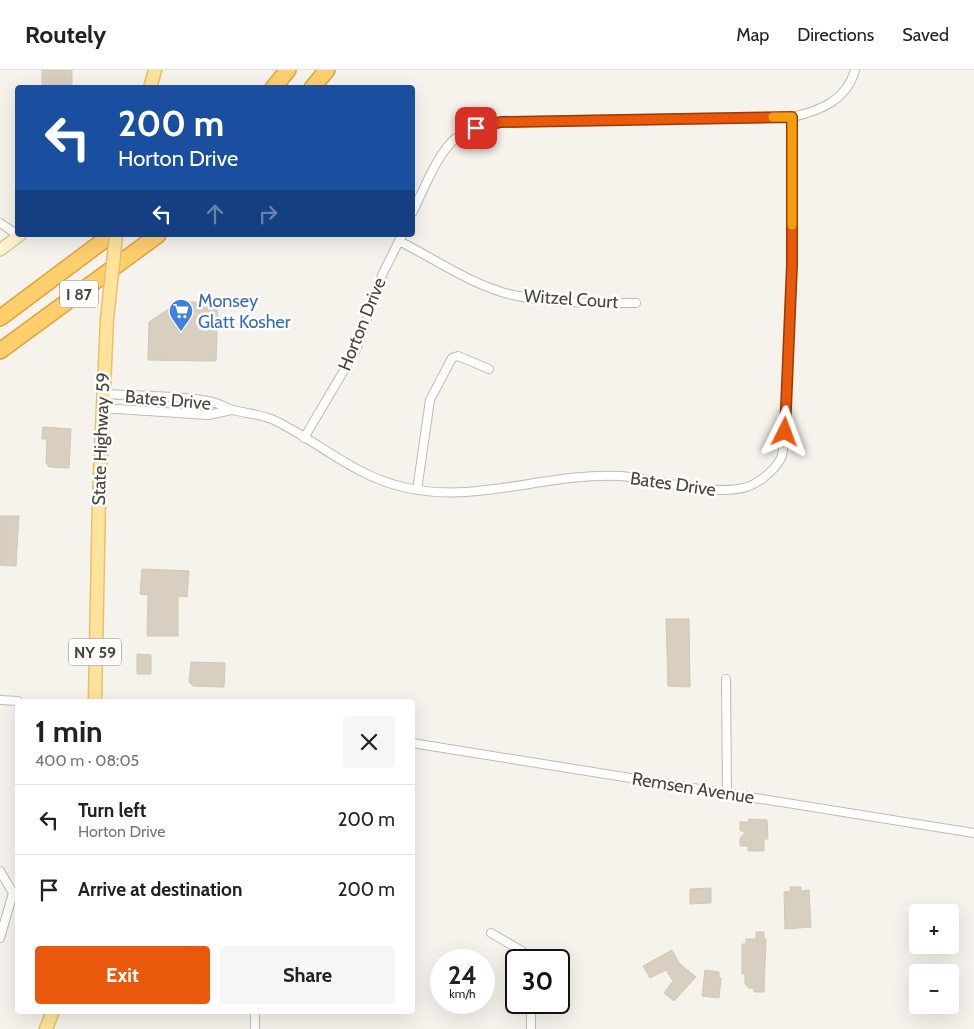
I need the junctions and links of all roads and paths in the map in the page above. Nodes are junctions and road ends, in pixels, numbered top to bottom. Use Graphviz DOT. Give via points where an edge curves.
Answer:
graph roads {
  1 [pos="155,70"];
  2 [pos="288,70"];
  3 [pos="327,70"];
  4 [pos="856,70"];
  5 [pos="151,85"];
  6 [pos="276,85"];
  7 [pos="314,85"];
  8 [pos="792,117"];
  9 [pos="415,207"];
  10 [pos="0,223"];
  11 [pos="15,233"];
  12 [pos="16,237"];
  13 [pos="108,237"];
  14 [pos="116,237"];
  15 [pos="155,237"];
  16 [pos="400,238"];
  17 [pos="0,250"];
  18 [pos="636,303"];
  19 [pos="0,318"];
  20 [pos="0,351"];
  21 [pos="489,369"];
  22 [pos="103,394"];
  23 [pos="102,408"];
  24 [pos="232,410"];
  25 [pos="304,438"];
  26 [pos="417,490"];
  27 [pos="726,679"];
  28 [pos="95,699"];
  29 [pos="0,700"];
  30 [pos="15,702"];
  31 [pos="415,743"];
  32 [pos="727,794"];
  33 [pos="974,833"];
  34 [pos="0,871"];
  35 [pos="15,893"];
  36 [pos="491,933"];
  37 [pos="0,938"];
  38 [pos="519,949"];
  39 [pos="52,1014"];
  40 [pos="255,1014"];
  41 [pos="531,1014"];
  42 [pos="46,1029"];
  43 [pos="255,1029"];
  44 [pos="531,1029"];
  1 -- 5 [label="main road"];
  2 -- 6 [label="highway"];
  3 -- 7 [label="highway"];
  4 -- 8 [label="street" via="836,100 816,112"];
  8 -- 9 [label="street" via="501,122 476,128 455,139 438,161"];
  8 -- 26 [label="street, Bates Drive" via="792,264 785,432 781,458 768,474 749,487 726,491 620,476 460,492"];
  10 -- 11 [label="street"];
  12 -- 17 [label="street"];
  13 -- 19 [label="highway, I 87"];
  14 -- 22 [label="main road, State Highway 59 / NY 59, bridge"];
  15 -- 20 [label="highway, I 87"];
  16 -- 18 [label="street, Witzel Court" via="478,282 512,294 582,303"];
  16 -- 25 [label="street, Horton Drive" via="383,273 356,350"];
  21 -- 26 [label="street" via="458,356 452,358 430,400"];
  22 -- 23 [label="main road, State Highway 59 / NY 59"];
  22 -- 24 [label="street, Bates Drive" via="210,401"];
  23 -- 24 [label="street, Bates Drive" via="208,415"];
  23 -- 28 [label="main road, State Highway 59 / NY 59"];
  24 -- 25 [label="street, Bates Drive" via="260,414"];
  25 -- 26 [label="street, Bates Drive" via="372,477"];
  27 -- 32 [label="street"];
  29 -- 30 [label="street"];
  31 -- 32 [label="street, Remsen Avenue"];
  32 -- 33 [label="street, Remsen Avenue"];
  34 -- 35 [label="street"];
  35 -- 37 [label="street"];
  36 -- 38 [label="street"];
  39 -- 42 [label="main road"];
  40 -- 43 [label="street"];
  41 -- 44 [label="street"];
}
